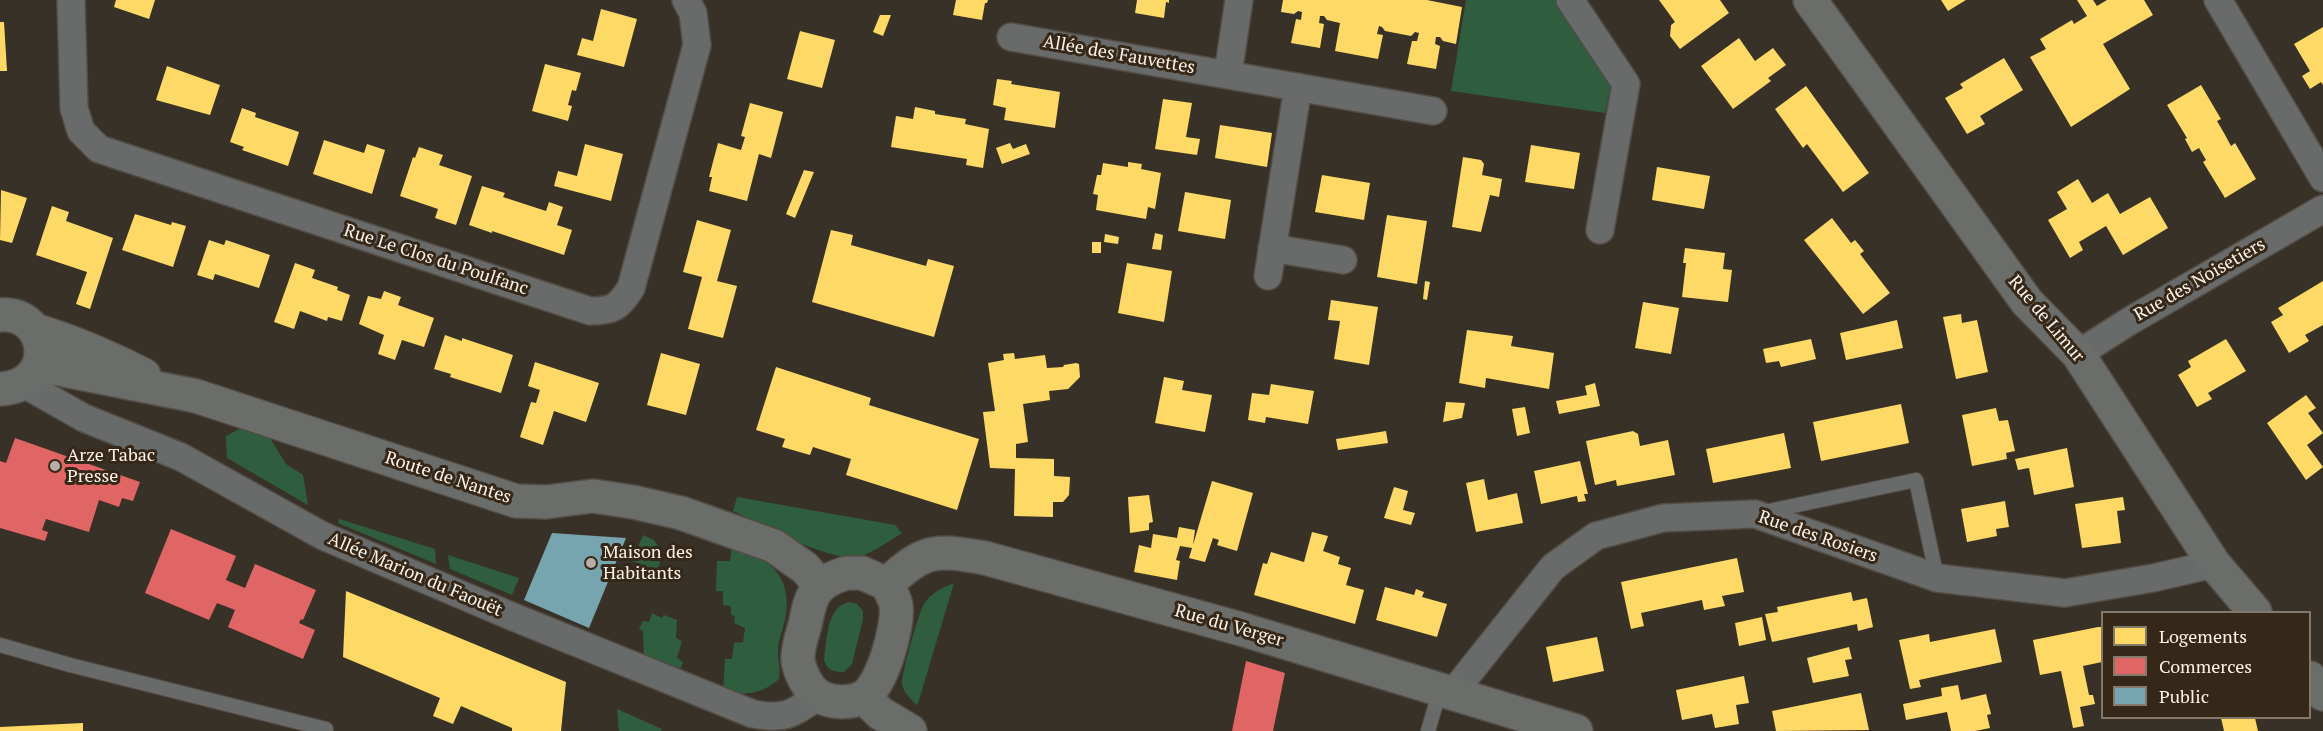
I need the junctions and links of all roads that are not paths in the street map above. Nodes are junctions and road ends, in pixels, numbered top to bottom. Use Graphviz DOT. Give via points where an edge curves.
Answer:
graph roads {
  1 [pos="71,0"];
  2 [pos="686,0"];
  3 [pos="1239,0"];
  4 [pos="1570,0"];
  5 [pos="1810,0"];
  6 [pos="2218,0"];
  7 [pos="1011,37"];
  8 [pos="1228,74"];
  9 [pos="1298,87"];
  10 [pos="1433,111"];
  11 [pos="2323,178"];
  12 [pos="2323,208"];
  13 [pos="1600,230"];
  14 [pos="1272,248"];
  15 [pos="1343,260"];
  16 [pos="1268,276"];
  17 [pos="0,315"];
  18 [pos="34,330"];
  19 [pos="2078,354"];
  20 [pos="15,386"];
  21 [pos="172,390"];
  22 [pos="1755,514"];
  23 [pos="2214,564"];
  24 [pos="1937,578"];
  25 [pos="819,584"];
  26 [pos="887,584"];
  27 [pos="2254,611"];
  28 [pos="0,645"];
  29 [pos="2311,679"];
  30 [pos="1446,692"];
  31 [pos="2323,694"];
  32 [pos="818,696"];
  33 [pos="864,697"];
  34 [pos="326,729"];
  35 [pos="910,731"];
  36 [pos="1428,731"];
  37 [pos="1576,731"];
  1 -- 2 [label="street, Rue Le Clos du Poulfanc" via="74,108 81,131 99,149 590,311 617,306 631,288 698,45 693,13"];
  3 -- 8 [label="street"];
  4 -- 13 [label="street" via="1626,84"];
  5 -- 19 [label="main road, Rue de Limur" via="2027,302"];
  6 -- 11 [label="street"];
  7 -- 8 [label="street, Allée des Fauvettes"];
  8 -- 9 [label="street, Allée des Fauvettes"];
  9 -- 10 [label="street, Allée des Fauvettes"];
  9 -- 14 [label="street"];
  12 -- 19 [label="street, Rue des Noisetiers"];
  14 -- 15 [label="street"];
  14 -- 16 [label="street"];
  17 -- 18 [label="main road, Route de Nantes" via="15,316"];
  18 -- 20 [label="main road" via="41,353"];
  18 -- 21 [label="main road, Route de Nantes" via="68,339"];
  19 -- 23 [label="main road, Rue de Limur"];
  20 -- 21 [label="main road, Route de Nantes"];
  20 -- 32 [label="street, Allée Marion du Faouët" via="181,457 323,536 753,714 775,718 796,711"];
  21 -- 25 [label="main road, Route de Nantes" via="516,501 593,496 681,513 774,546 805,568"];
  22 -- 24 [label="street, Rue des Rosiers"];
  22 -- 24 [label="lane" via="1916,480"];
  22 -- 30 [label="street, Rue des Rosiers" via="1663,518 1596,536 1553,567"];
  23 -- 24 [label="street, Rue des Rosiers" via="2065,592"];
  23 -- 27 [label="main road, Rue de Limur"];
  25 -- 26 [label="main road" via="847,573 862,573"];
  25 -- 32 [label="main road" via="811,599 798,658 806,681"];
  26 -- 30 [label="main road, Rue du Verger" via="906,567 933,553 978,557 1241,629"];
  26 -- 33 [label="main road" via="896,605 895,622 879,681"];
  28 -- 34 [label="lane"];
  29 -- 31 [label="main road"];
  30 -- 36 [label="lane"];
  30 -- 37 [label="main road, Rue du Verger"];
  32 -- 33 [label="main road" via="845,703"];
  33 -- 35 [label="main road" via="880,713"];
}
